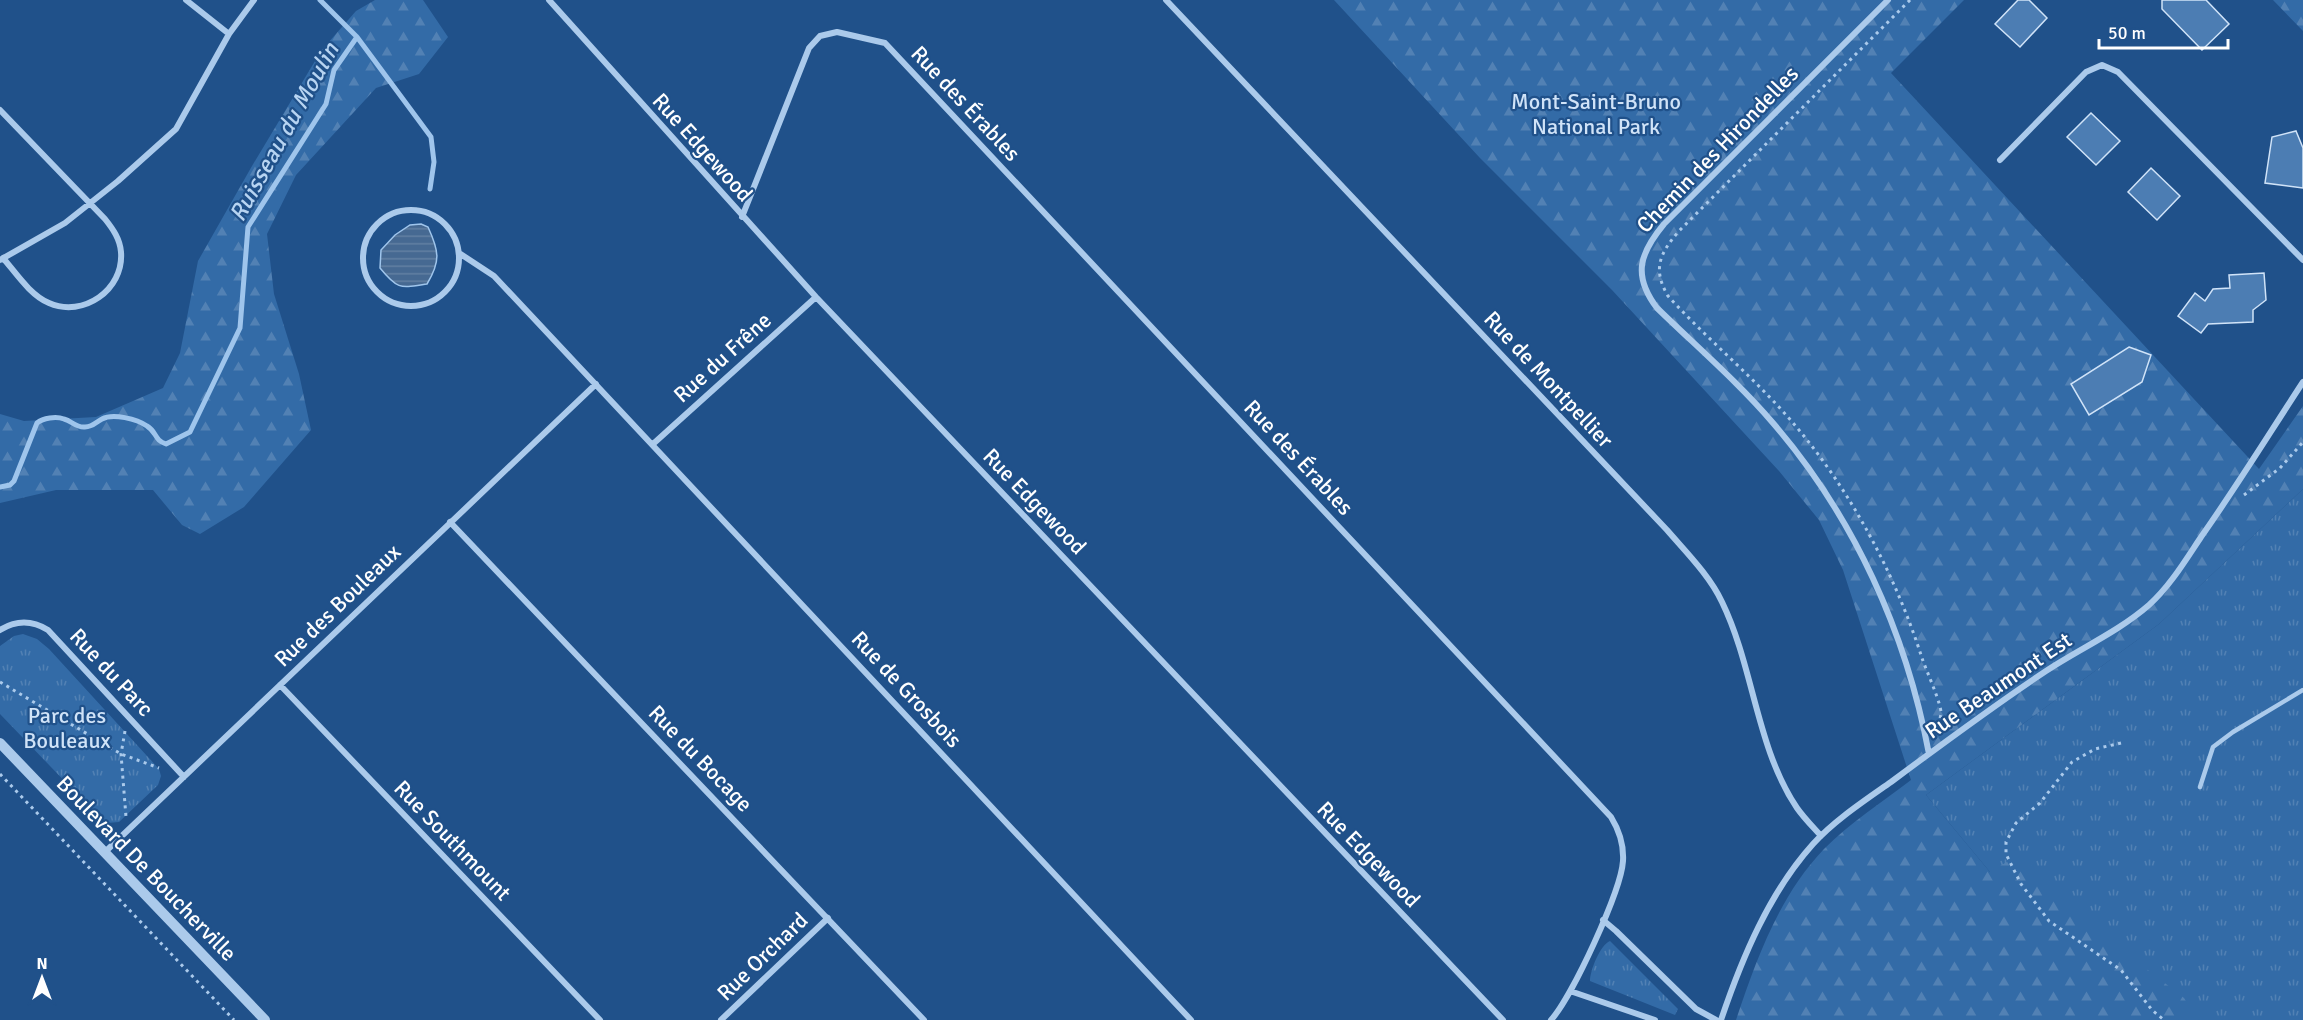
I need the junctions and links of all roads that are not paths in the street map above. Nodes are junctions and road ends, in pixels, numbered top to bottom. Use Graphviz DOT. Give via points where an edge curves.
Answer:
graph roads {
  1 [pos="186,0"];
  2 [pos="254,0"];
  3 [pos="549,0"];
  4 [pos="1166,0"];
  5 [pos="1888,0"];
  6 [pos="229,34"];
  7 [pos="0,110"];
  8 [pos="2000,160"];
  9 [pos="90,203"];
  10 [pos="742,217"];
  11 [pos="459,253"];
  12 [pos="1,259"];
  13 [pos="2303,260"];
  14 [pos="816,297"];
  15 [pos="2303,382"];
  16 [pos="596,384"];
  17 [pos="653,444"];
  18 [pos="450,522"];
  19 [pos="0,630"];
  20 [pos="279,685"];
  21 [pos="2303,690"];
  22 [pos="0,743"];
  23 [pos="1929,754"];
  24 [pos="184,777"];
  25 [pos="2200,787"];
  26 [pos="1821,836"];
  27 [pos="105,852"];
  28 [pos="828,918"];
  29 [pos="1603,920"];
  30 [pos="1570,991"];
  31 [pos="265,1020"];
  32 [pos="600,1020"];
  33 [pos="721,1020"];
  34 [pos="924,1020"];
  35 [pos="1191,1020"];
  36 [pos="1503,1020"];
  37 [pos="1551,1020"];
  38 [pos="1655,1020"];
  39 [pos="1716,1020"];
  40 [pos="1721,1020"];
  1 -- 6 [label="street"];
  2 -- 6 [label="street"];
  3 -- 10 [label="street, Rue Edgewood"];
  4 -- 26 [label="street, Rue de Montpellier" via="1693,561 1721,599 1738,638 1764,736 1779,774 1796,807"];
  5 -- 23 [label="street, Chemin des Hirondelles" via="1664,224 1644,252 1642,271 1646,289 1657,308 1773,423 1798,453 1849,532 1883,600 1904,655"];
  6 -- 9 [label="street" via="176,129"];
  7 -- 9 [label="street"];
  8 -- 13 [label="street" via="2086,72 2102,65 2118,72"];
  9 -- 12 [label="street" via="65,223"];
  9 -- 12 [label="street" via="114,231 121,251 116,279 97,300 70,308 49,303"];
  10 -- 14 [label="street, Rue Edgewood"];
  10 -- 29 [label="street, Rue des Érables" via="808,48 820,36 837,32 885,43 1611,817 1622,839 1623,864"];
  11 -- 11 [label="street" via="445,224 431,214 414,210 398,212 371,232 364,262 375,290 400,305 416,306 443,295 453,283"];
  11 -- 16 [label="street, Rue de Grosbois" via="494,276"];
  14 -- 17 [label="street, Rue du Frêne"];
  14 -- 36 [label="street, Rue Edgewood"];
  15 -- 23 [label="street, Rue Beaumont Est" via="2215,518 2158,595 2125,623 2048,670"];
  16 -- 17 [label="street, Rue de Grosbois"];
  16 -- 18 [label="street, Rue des Bouleaux"];
  17 -- 35 [label="street, Rue de Grosbois"];
  18 -- 20 [label="street, Rue des Bouleaux"];
  18 -- 28 [label="street, Rue du Bocage"];
  19 -- 24 [label="street, Rue du Parc" via="25,622 48,630"];
  20 -- 24 [label="street, Rue des Bouleaux"];
  20 -- 32 [label="street, Rue Southmount"];
  21 -- 25 [label="lane" via="2213,747"];
  22 -- 27 [label="street, Boulevard De Boucherville"];
  23 -- 26 [label="street, Rue Beaumont Est"];
  24 -- 27 [label="street, Rue des Bouleaux"];
  26 -- 40 [label="street, Rue Beaumont Est" via="1770,907"];
  27 -- 31 [label="street, Boulevard De Boucherville"];
  28 -- 33 [label="street, Rue Orchard"];
  28 -- 34 [label="street, Rue du Bocage"];
  29 -- 30 [label="street, Rue des Érables"];
  29 -- 39 [label="street" via="1696,1009"];
  30 -- 37 [label="street"];
  30 -- 38 [label="street"];
}
